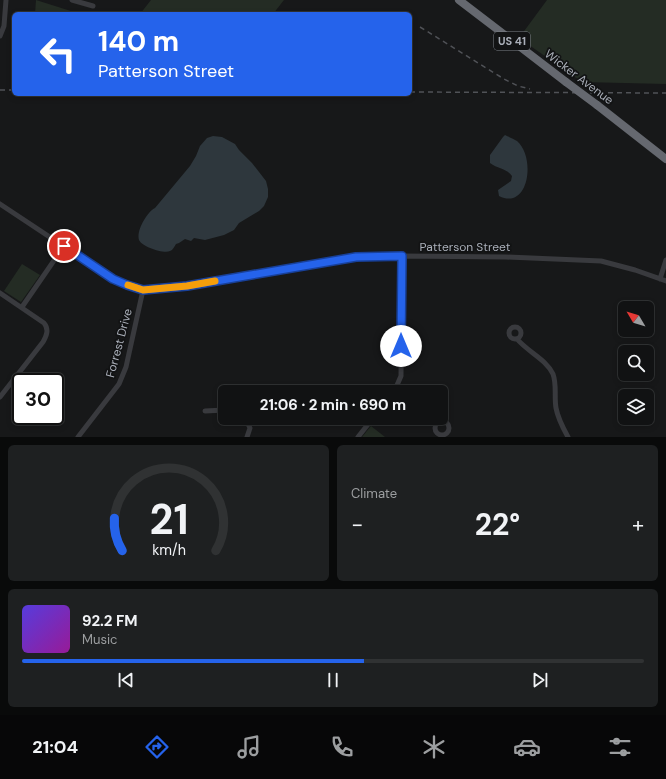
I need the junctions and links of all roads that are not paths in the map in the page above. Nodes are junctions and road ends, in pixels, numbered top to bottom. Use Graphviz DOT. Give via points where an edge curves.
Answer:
graph roads {
  1 [pos="6,0"];
  2 [pos="72,0"];
  3 [pos="459,0"];
  4 [pos="93,6"];
  5 [pos="0,36"];
  6 [pos="666,158"];
  7 [pos="0,204"];
  8 [pos="64,246"];
  9 [pos="402,256"];
  10 [pos="666,260"];
  11 [pos="660,279"];
  12 [pos="666,281"];
  13 [pos="143,290"];
  14 [pos="0,292"];
  15 [pos="22,307"];
  16 [pos="517,339"];
  17 [pos="397,385"];
  18 [pos="0,397"];
  19 [pos="218,411"];
  20 [pos="205,412"];
  21 [pos="248,425"];
  22 [pos="367,425"];
  23 [pos="78,437"];
  24 [pos="247,437"];
  25 [pos="358,437"];
  26 [pos="568,437"];
  1 -- 5 [label="street" via="4,26"];
  2 -- 4 [label="street"];
  3 -- 6 [label="highway, Wicker Avenue / US 41, bridge"];
  7 -- 8 [label="street, Patterson Street"];
  8 -- 13 [label="street, Patterson Street" via="113,279"];
  8 -- 15 [label="street"];
  9 -- 11 [label="street, Patterson Street" via="601,261"];
  9 -- 13 [label="street, Patterson Street" via="356,257 187,286"];
  9 -- 17 [label="street" via="401,376"];
  10 -- 11 [label="street"];
  11 -- 12 [label="street, Patterson Street"];
  13 -- 23 [label="street, Forrest Drive" via="126,367 119,384"];
  14 -- 15 [label="street"];
  15 -- 18 [label="street" via="46,325 47,334"];
  16 -- 26 [label="street" via="542,361 552,374 556,409"];
  19 -- 20 [label="street"];
  21 -- 24 [label="street"];
  22 -- 25 [label="street"];
}
